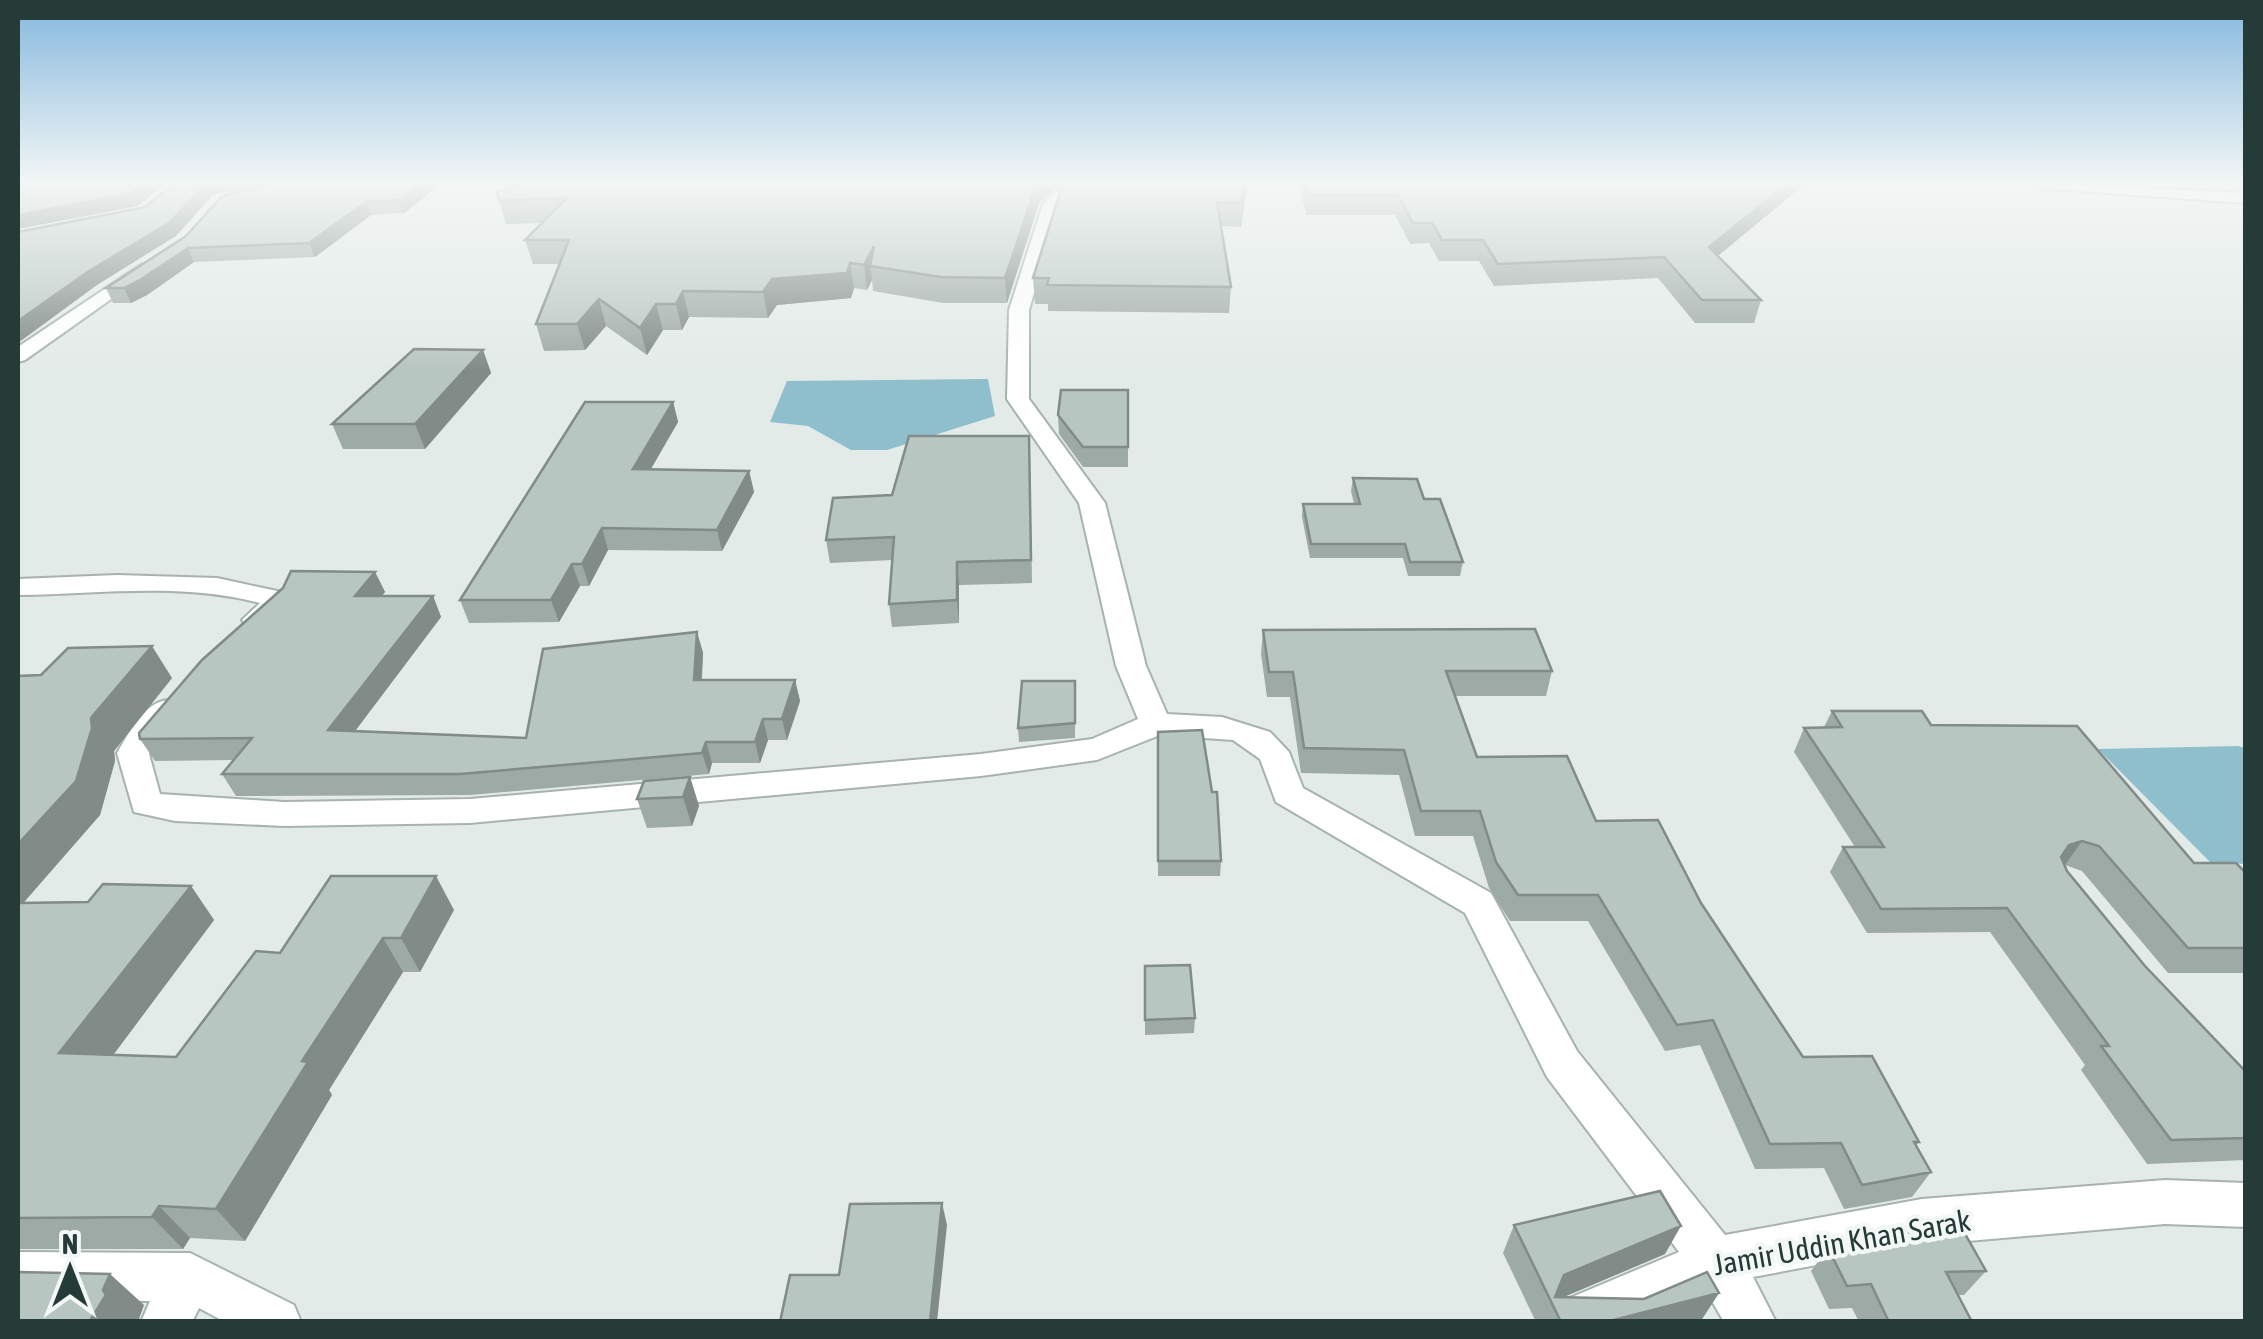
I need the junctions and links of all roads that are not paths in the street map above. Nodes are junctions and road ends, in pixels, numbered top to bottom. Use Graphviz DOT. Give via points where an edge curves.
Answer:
graph roads {
  1 [pos="1039,245"];
  2 [pos="152,264"];
  3 [pos="18,356"];
  4 [pos="18,586"];
  5 [pos="227,644"];
  6 [pos="192,680"];
  7 [pos="1156,724"];
  8 [pos="2246,1206"];
  9 [pos="1715,1260"];
  10 [pos="18,1276"];
  11 [pos="190,1277"];
  12 [pos="165,1322"];
  13 [pos="277,1322"];
  14 [pos="1570,1322"];
  15 [pos="1752,1322"];
  1 -- 7 [label="street" via="1019,310 1018,399 1092,502 1131,666"];
  2 -- 3 [label="street"];
  4 -- 5 [label="street" via="184,585 281,600"];
  6 -- 7 [label="street" via="133,753 146,803 284,814 489,810 981,765 1098,748"];
  7 -- 9 [label="street" via="1215,725 1266,740 1286,770 1288,794 1478,903 1562,1064"];
  8 -- 9 [label="street, Jamir Uddin Khan Sarak" via="2165,1202 1922,1222"];
  9 -- 14 [label="street, Jamir Uddin Khan Sarak"];
  9 -- 15 [label="street"];
  10 -- 11 [label="street"];
  11 -- 12 [label="street"];
  11 -- 13 [label="street"];
}
